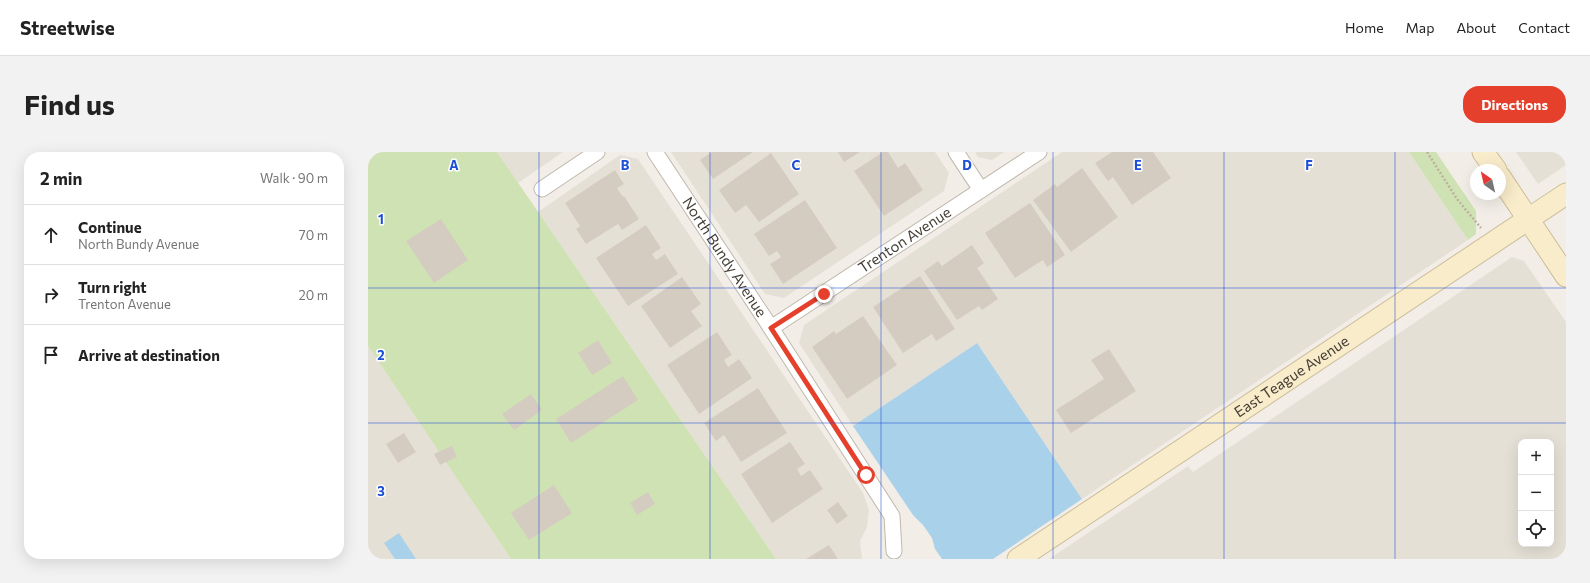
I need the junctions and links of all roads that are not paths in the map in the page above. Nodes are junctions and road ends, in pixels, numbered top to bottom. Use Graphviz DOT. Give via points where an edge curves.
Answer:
graph roads {
  1 [pos="597,152"];
  2 [pos="655,152"];
  3 [pos="956,152"];
  4 [pos="1038,152"];
  5 [pos="1483,152"];
  6 [pos="1492,164"];
  7 [pos="1506,186"];
  8 [pos="542,189"];
  9 [pos="981,190"];
  10 [pos="1566,194"];
  11 [pos="1528,219"];
  12 [pos="1566,276"];
  13 [pos="771,328"];
  14 [pos="894,551"];
  15 [pos="1018,559"];
  1 -- 8 [label="street"];
  2 -- 13 [label="street, North Bundy Avenue"];
  3 -- 9 [label="street"];
  4 -- 9 [label="street, Trenton Avenue"];
  5 -- 6 [label="street"];
  7 -- 11 [label="street"];
  9 -- 13 [label="street, Trenton Avenue"];
  10 -- 11 [label="street, East Teague Avenue"];
  11 -- 12 [label="street"];
  11 -- 15 [label="street, East Teague Avenue"];
  13 -- 14 [label="street, North Bundy Avenue" via="892,516"];
}
